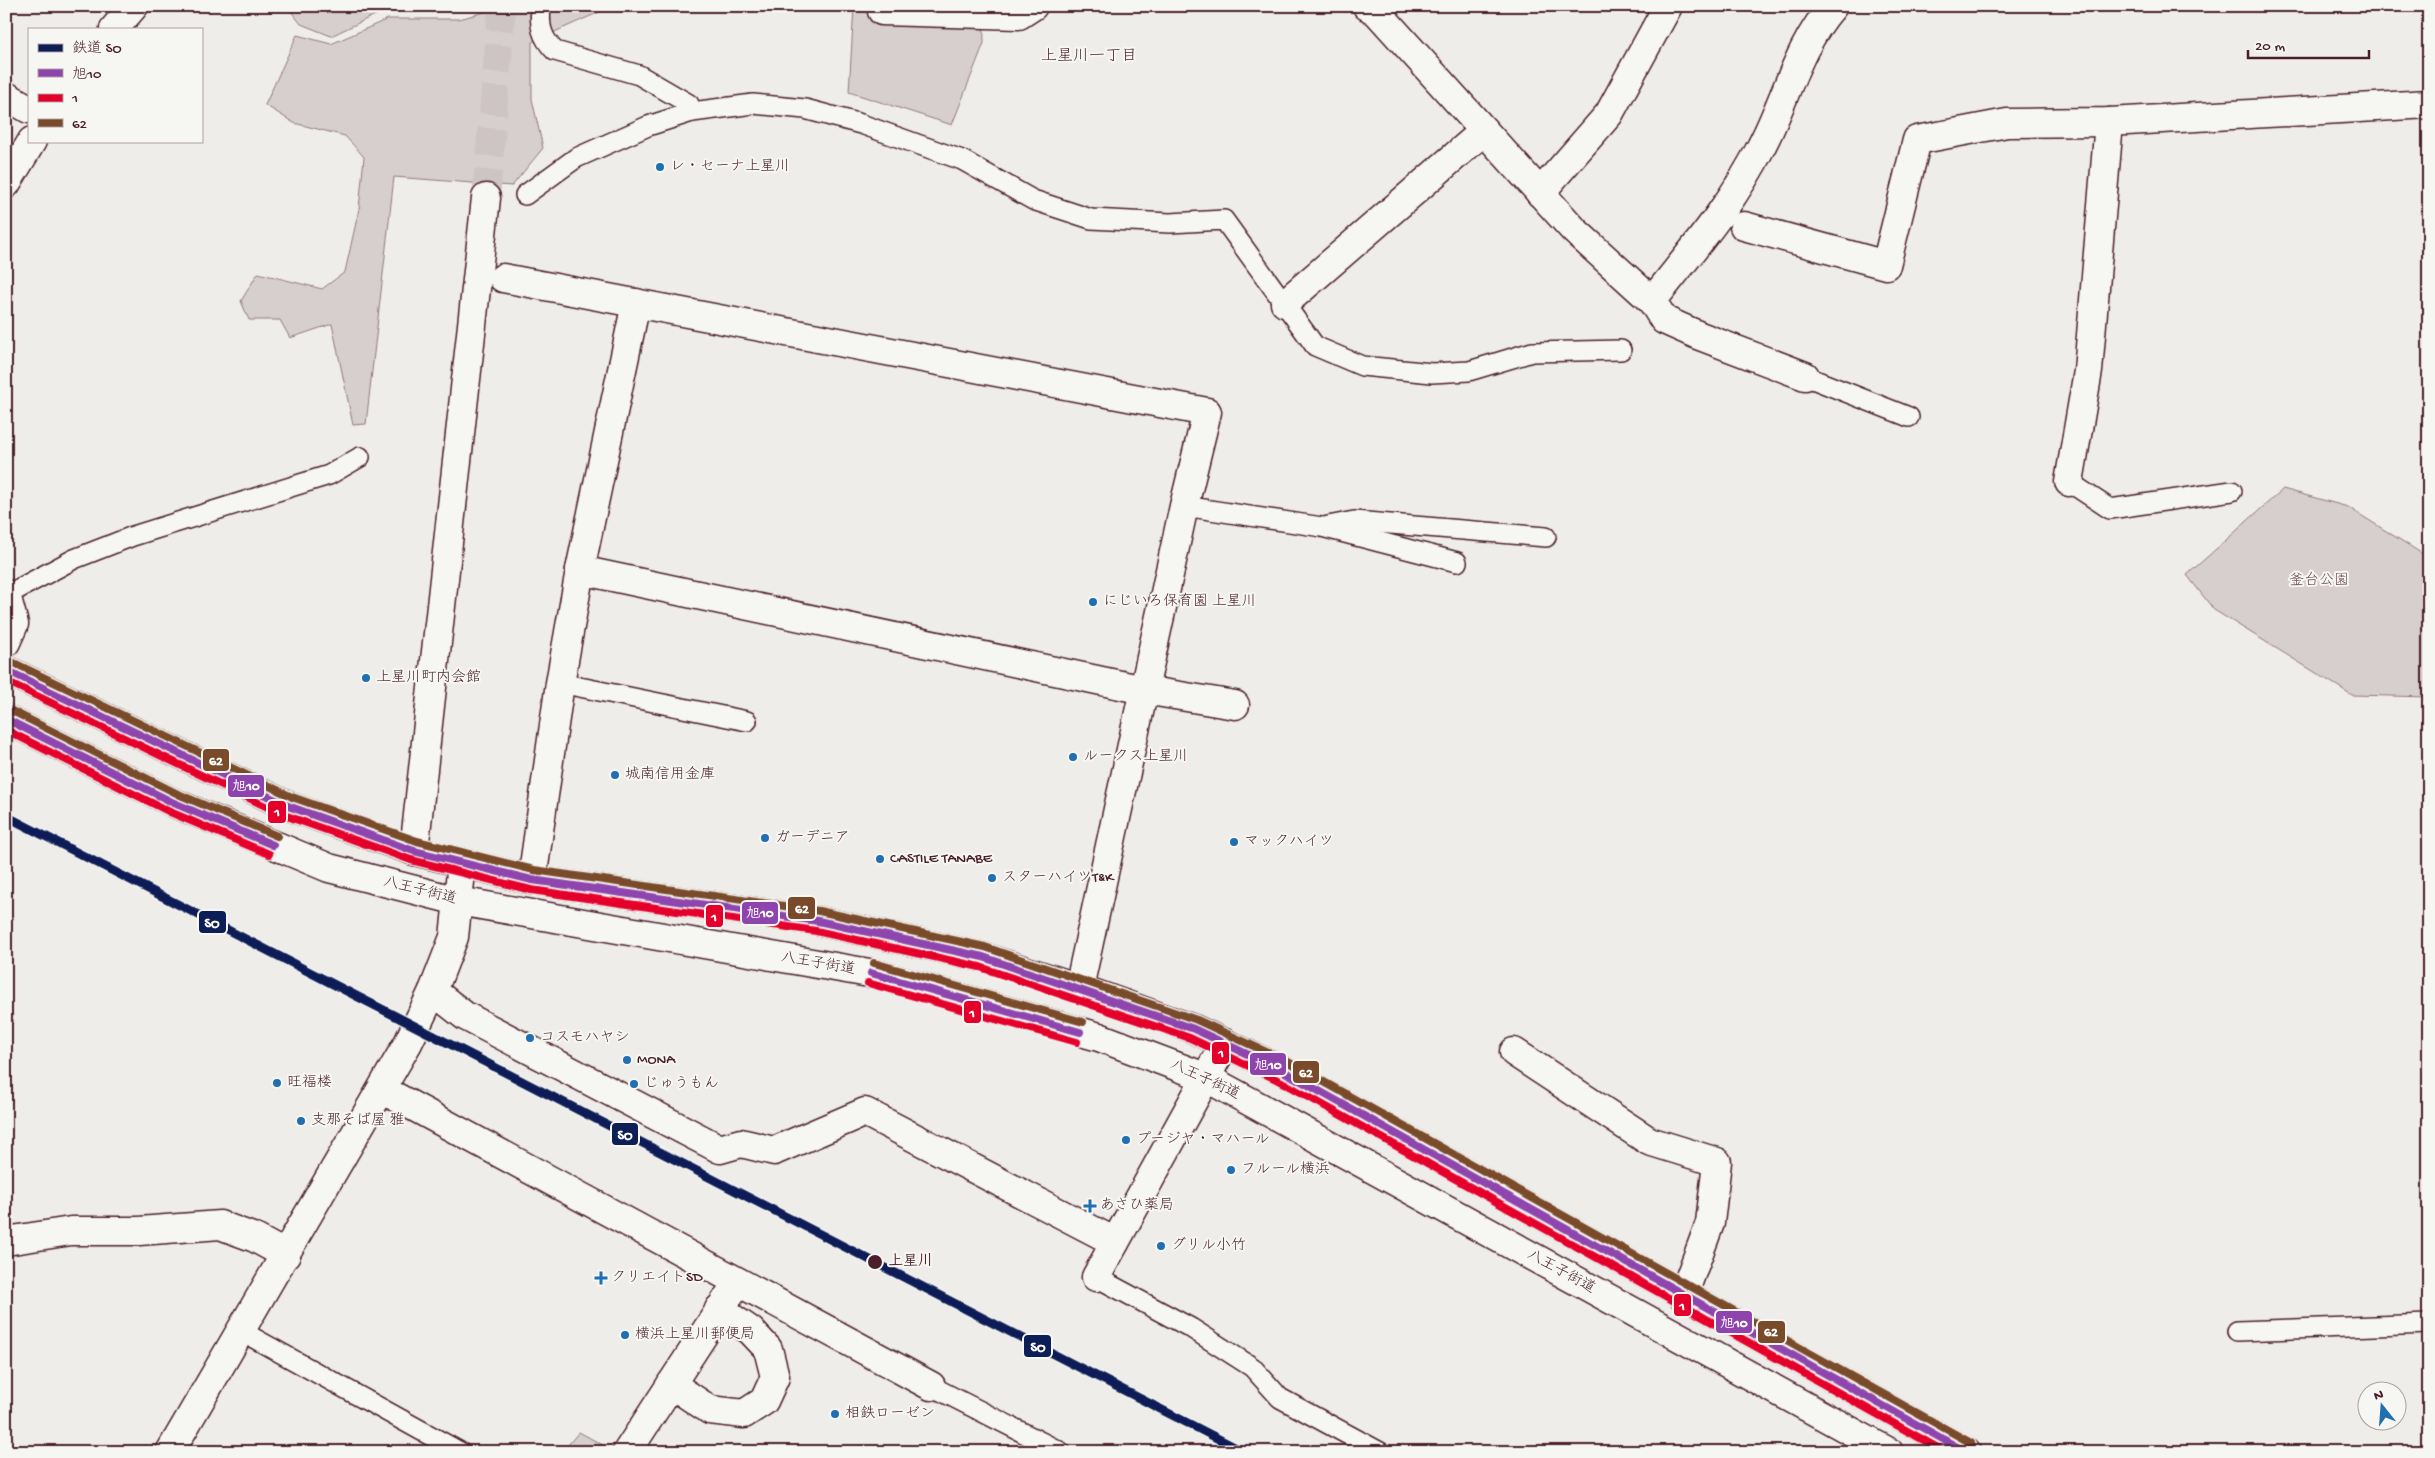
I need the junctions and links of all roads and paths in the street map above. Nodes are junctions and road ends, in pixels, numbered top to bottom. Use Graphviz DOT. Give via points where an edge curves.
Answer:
graph roads {
  1 [pos="134,6"];
  2 [pos="541,6"];
  3 [pos="1033,6"];
  4 [pos="1367,6"];
  5 [pos="1668,6"];
  6 [pos="1833,6"];
  7 [pos="882,11"];
  8 [pos="115,28"];
  9 [pos="6,96"];
  10 [pos="2429,104"];
  11 [pos="28,108"];
  12 [pos="692,112"];
  13 [pos="2108,122"];
  14 [pos="1484,131"];
  15 [pos="31,142"];
  16 [pos="6,184"];
  17 [pos="1540,193"];
  18 [pos="526,195"];
  19 [pos="486,198"];
  20 [pos="1744,226"];
  21 [pos="503,278"];
  22 [pos="1652,301"];
  23 [pos="636,303"];
  24 [pos="1285,303"];
  25 [pos="1621,350"];
  26 [pos="1805,376"];
  27 [pos="1909,417"];
  28 [pos="360,457"];
  29 [pos="2069,482"];
  30 [pos="2232,491"];
  31 [pos="1184,506"];
  32 [pos="1322,527"];
  33 [pos="1546,537"];
  34 [pos="1457,562"];
  35 [pos="580,570"];
  36 [pos="7,595"];
  37 [pos="6,642"];
  38 [pos="6,670"];
  39 [pos="560,683"];
  40 [pos="1144,690"];
  41 [pos="1235,705"];
  42 [pos="6,719"];
  43 [pos="746,721"];
  44 [pos="414,850"];
  45 [pos="462,862"];
  46 [pos="532,880"];
  47 [pos="458,901"];
  48 [pos="1079,988"];
  49 [pos="433,991"];
  50 [pos="1224,1043"];
  51 [pos="1514,1052"];
  52 [pos="1205,1077"];
  53 [pos="383,1090"];
  54 [pos="6,1241"];
  55 [pos="1115,1242"];
  56 [pos="286,1255"];
  57 [pos="1096,1277"];
  58 [pos="738,1281"];
  59 [pos="1684,1296"];
  60 [pos="719,1309"];
  61 [pos="2429,1324"];
  62 [pos="241,1331"];
  63 [pos="2237,1331"];
  64 [pos="671,1384"];
  65 [pos="931,1386"];
  66 [pos="170,1452"];
  67 [pos="460,1452"];
  68 [pos="627,1452"];
  69 [pos="1061,1452"];
  70 [pos="1380,1452"];
  71 [pos="1889,1452"];
  72 [pos="1966,1452"];
  1 -- 8 [label="main road"];
  2 -- 12 [label="lane" via="539,24 545,41 555,51 639,75 689,104"];
  3 -- 7 [label="main road" via="1018,15"];
  4 -- 14 [label="main road" via="1377,12"];
  5 -- 17 [label="main road" via="1609,114"];
  6 -- 22 [label="main road" via="1822,19 1788,80 1763,145 1718,219"];
  9 -- 11 [label="main road"];
  10 -- 13 [label="main road"];
  12 -- 18 [label="lane" via="648,126 576,158"];
  12 -- 24 [label="lane" via="753,104 804,109 861,124 962,160 1033,200 1091,219 1170,223 1224,220"];
  13 -- 20 [label="main road" via="2007,123 1917,140 1886,265"];
  13 -- 29 [label="main road" via="2088,370"];
  14 -- 17 [label="main road"];
  14 -- 24 [label="main road"];
  15 -- 16 [label="main road"];
  17 -- 22 [label="main road" via="1574,230"];
  19 -- 44 [label="main road"];
  21 -- 23 [label="main road"];
  22 -- 26 [label="main road" via="1664,320"];
  23 -- 31 [label="main road" via="1207,412"];
  23 -- 35 [label="main road"];
  24 -- 25 [label="lane" via="1315,346 1362,366 1432,373 1460,372 1532,352"];
  26 -- 27 [label="lane"];
  28 -- 36 [label="lane" via="329,475 133,536 74,559"];
  29 -- 30 [label="lane" via="2110,509"];
  31 -- 32 [label="lane"];
  31 -- 40 [label="main road"];
  32 -- 33 [label="lane" via="1354,521"];
  32 -- 34 [label="lane"];
  35 -- 39 [label="main road"];
  35 -- 40 [label="main road"];
  36 -- 37 [label="main road" via="14,624"];
  38 -- 44 [label="main road" via="288,806"];
  39 -- 43 [label="lane"];
  39 -- 46 [label="main road"];
  40 -- 41 [label="main road"];
  40 -- 48 [label="main road"];
  42 -- 47 [label="main road, 八王子街道" via="174,803 329,868"];
  44 -- 45 [label="main road"];
  45 -- 46 [label="main road"];
  45 -- 47 [label="main road"];
  46 -- 48 [label="main road" via="818,921 983,957"];
  47 -- 49 [label="main road" via="454,937"];
  47 -- 52 [label="main road, 八王子街道" via="875,974 1099,1037"];
  48 -- 50 [label="main road"];
  49 -- 53 [label="main road"];
  49 -- 55 [label="main road" via="465,1016 720,1149 741,1143 774,1151 866,1112"];
  50 -- 52 [label="main road"];
  50 -- 59 [label="main road" via="1387,1128"];
  51 -- 59 [label="main road" via="1649,1141 1717,1162 1710,1223"];
  52 -- 55 [label="main road"];
  52 -- 71 [label="main road, 八王子街道"];
  53 -- 56 [label="main road"];
  53 -- 58 [label="main road"];
  54 -- 56 [label="main road" via="72,1231 139,1231 220,1225 255,1238"];
  55 -- 57 [label="main road"];
  56 -- 62 [label="main road"];
  57 -- 70 [label="lane" via="1191,1328 1252,1367 1280,1398"];
  58 -- 60 [label="main road"];
  58 -- 65 [label="main road"];
  59 -- 72 [label="main road"];
  60 -- 64 [label="main road"];
  60 -- 64 [label="main road" via="751,1331 768,1349 775,1377 764,1401 744,1414 710,1410"];
  61 -- 63 [label="lane"];
  62 -- 66 [label="main road"];
  62 -- 67 [label="lane"];
  64 -- 68 [label="main road"];
  65 -- 69 [label="lane"];
}
